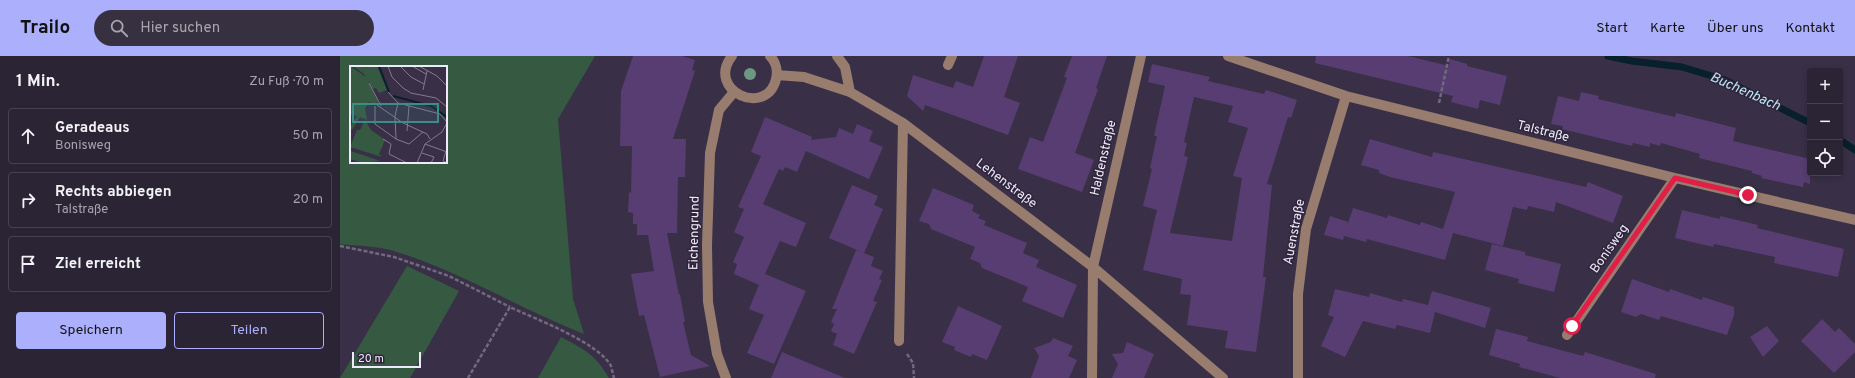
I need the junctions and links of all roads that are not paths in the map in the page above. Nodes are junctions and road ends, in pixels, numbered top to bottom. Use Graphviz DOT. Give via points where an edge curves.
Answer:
graph roads {
  1 [pos="732,56"];
  2 [pos="770,56"];
  3 [pos="837,56"];
  4 [pos="1141,56"];
  5 [pos="1228,56"];
  6 [pos="777,75"];
  7 [pos="734,92"];
  8 [pos="850,92"];
  9 [pos="1346,96"];
  10 [pos="903,123"];
  11 [pos="1675,178"];
  12 [pos="1855,220"];
  13 [pos="1093,267"];
  14 [pos="1567,335"];
  15 [pos="899,341"];
  16 [pos="726,378"];
  17 [pos="1092,378"];
  18 [pos="1223,378"];
  19 [pos="1298,378"];
  1 -- 7 [label="street" via="725,69 725,78"];
  2 -- 6 [label="street" via="776,66"];
  3 -- 8 [label="street" via="845,68"];
  4 -- 13 [label="street, Haldenstraße"];
  5 -- 9 [label="street, Talstraße"];
  6 -- 7 [label="street" via="775,83 764,95 749,99"];
  6 -- 8 [label="street, Lehenstraße" via="804,77"];
  7 -- 16 [label="street, Eichengrund" via="718,110 710,153 708,302 717,354"];
  8 -- 10 [label="street, Lehenstraße"];
  9 -- 11 [label="street, Talstraße"];
  9 -- 19 [label="street, Auenstraße" via="1306,229 1298,294"];
  10 -- 13 [label="street, Lehenstraße"];
  10 -- 15 [label="street"];
  11 -- 12 [label="street, Talstraße"];
  11 -- 14 [label="street, Bonisweg"];
  13 -- 17 [label="street"];
  13 -- 18 [label="street, Lehenstraße"];
}
